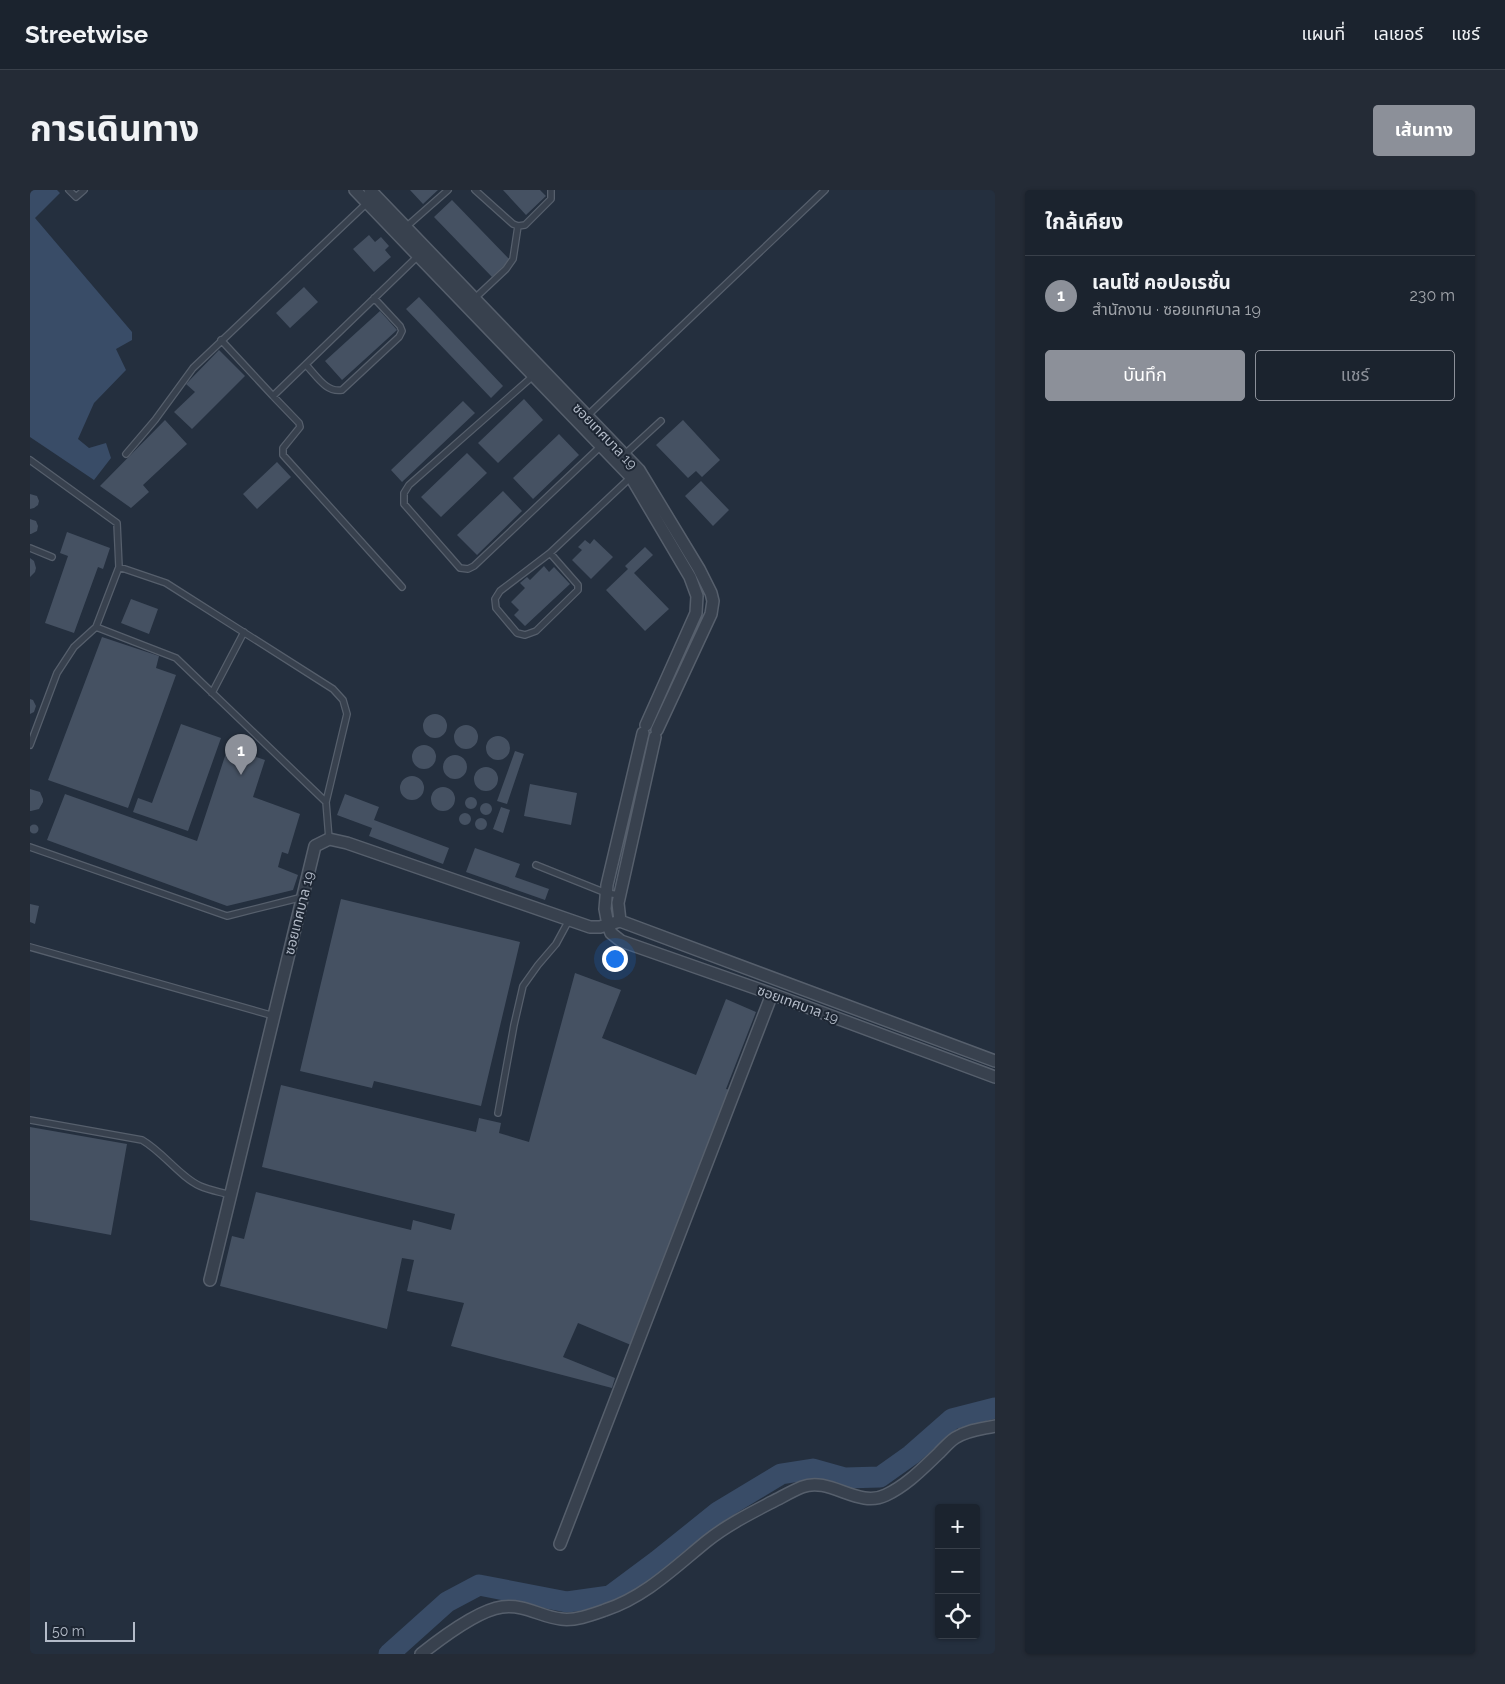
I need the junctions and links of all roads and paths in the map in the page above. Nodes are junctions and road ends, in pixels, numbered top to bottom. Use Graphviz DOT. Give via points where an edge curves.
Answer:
graph roads {
  1 [pos="69,190"];
  2 [pos="84,190"];
  3 [pos="355,190"];
  4 [pos="448,190"];
  5 [pos="475,190"];
  6 [pos="551,190"];
  7 [pos="825,190"];
  8 [pos="371,196"];
  9 [pos="518,226"];
  10 [pos="406,227"];
  11 [pos="422,252"];
  12 [pos="374,298"];
  13 [pos="474,299"];
  14 [pos="221,340"];
  15 [pos="306,365"];
  16 [pos="534,376"];
  17 [pos="273,396"];
  18 [pos="583,420"];
  19 [pos="661,421"];
  20 [pos="601,446"];
  21 [pos="126,454"];
  22 [pos="624,455"];
  23 [pos="30,460"];
  24 [pos="635,474"];
  25 [pos="679,547"];
  26 [pos="30,548"];
  27 [pos="550,553"];
  28 [pos="52,557"];
  29 [pos="120,567"];
  30 [pos="402,587"];
  31 [pos="96,627"];
  32 [pos="244,632"];
  33 [pos="212,693"];
  34 [pos="30,745"];
  35 [pos="326,802"];
  36 [pos="328,839"];
  37 [pos="30,847"];
  38 [pos="536,865"];
  39 [pos="606,893"];
  40 [pos="620,895"];
  41 [pos="303,897"];
  42 [pos="569,920"];
  43 [pos="620,921"];
  44 [pos="608,925"];
  45 [pos="30,948"];
  46 [pos="772,994"];
  47 [pos="274,1016"];
  48 [pos="995,1062"];
  49 [pos="995,1076"];
  50 [pos="498,1113"];
  51 [pos="30,1120"];
  52 [pos="230,1195"];
  53 [pos="210,1280"];
  54 [pos="995,1426"];
  55 [pos="560,1544"];
  56 [pos="421,1654"];
  1 -- 2 [label="lane" via="76,197"];
  3 -- 8 [label="street, ซอยเทศบาล 19"];
  4 -- 10 [label="lane"];
  5 -- 9 [label="lane"];
  6 -- 9 [label="lane" via="551,199 525,225"];
  7 -- 18 [label="lane"];
  8 -- 10 [label="street, ซอยเทศบาล 19"];
  8 -- 11 [label="street, ซอยเทศบาล 19"];
  8 -- 14 [label="lane"];
  9 -- 13 [label="lane" via="513,259"];
  10 -- 11 [label="street, ซอยเทศบาล 19"];
  11 -- 12 [label="lane"];
  11 -- 13 [label="street, ซอยเทศบาล 19"];
  11 -- 16 [label="street, ซอยเทศบาล 19"];
  12 -- 15 [label="lane"];
  12 -- 15 [label="lane" via="400,326 399,337 342,390 328,389"];
  13 -- 18 [label="street, ซอยเทศบาล 19"];
  14 -- 17 [label="lane"];
  14 -- 21 [label="lane" via="193,368 156,420"];
  15 -- 17 [label="lane"];
  16 -- 18 [label="street, ซอยเทศบาล 19"];
  16 -- 20 [label="lane" via="409,485 404,493 404,504 460,568 474,566"];
  17 -- 30 [label="lane" via="300,427 283,448 283,455"];
  18 -- 20 [label="street, ซอยเทศบาล 19"];
  18 -- 22 [label="street, ซอยเทศบาล 19"];
  19 -- 22 [label="lane"];
  20 -- 24 [label="street, ซอยเทศบาล 19"];
  22 -- 24 [label="street, ซอยเทศบาล 19"];
  23 -- 29 [label="lane" via="117,523"];
  24 -- 25 [label="street, ซอยเทศบาล 19"];
  24 -- 27 [label="lane"];
  25 -- 39 [label="street, ซอยเทศบาล 19" via="697,596 696,613 644,729"];
  25 -- 40 [label="street, ซอยเทศบาล 19" via="711,593 711,614 656,733"];
  26 -- 28 [label="lane"];
  27 -- 27 [label="lane" via="575,580 578,590 536,632 517,633 496,608 494,599"];
  29 -- 31 [label="lane"];
  29 -- 32 [label="lane" via="166,583"];
  31 -- 33 [label="lane" via="176,658"];
  31 -- 34 [label="lane" via="74,647 57,673"];
  32 -- 33 [label="lane"];
  32 -- 35 [label="lane" via="333,689 342,700 347,714"];
  33 -- 35 [label="lane"];
  35 -- 36 [label="lane"];
  36 -- 41 [label="street, ซอยเทศบาล 19" via="316,846"];
  36 -- 42 [label="street" via="347,842"];
  37 -- 41 [label="lane" via="227,916"];
  38 -- 39 [label="lane"];
  39 -- 40 [label="lane"];
  39 -- 44 [label="street, ซอยเทศบาล 19"];
  40 -- 43 [label="street, ซอยเทศบาล 19"];
  41 -- 47 [label="street, ซอยเทศบาล 19"];
  42 -- 44 [label="street" via="590,927"];
  42 -- 50 [label="lane" via="556,944 523,986"];
  43 -- 44 [label="street"];
  43 -- 48 [label="street, ซอยเทศบาล 19"];
  44 -- 46 [label="street, ซอยเทศบาล 19" via="611,933 621,941"];
  45 -- 47 [label="lane"];
  46 -- 49 [label="street, ซอยเทศบาล 19"];
  46 -- 55 [label="street"];
  47 -- 52 [label="street, ซอยเทศบาล 19"];
  51 -- 52 [label="lane" via="142,1140 201,1187"];
  52 -- 53 [label="street, ซอยเทศบาล 19"];
  54 -- 56 [label="street" via="955,1438 912,1480 883,1497 867,1499 818,1484 801,1487 735,1521 665,1578 622,1604 568,1619 515,1607 494,1609 452,1631"];
}
